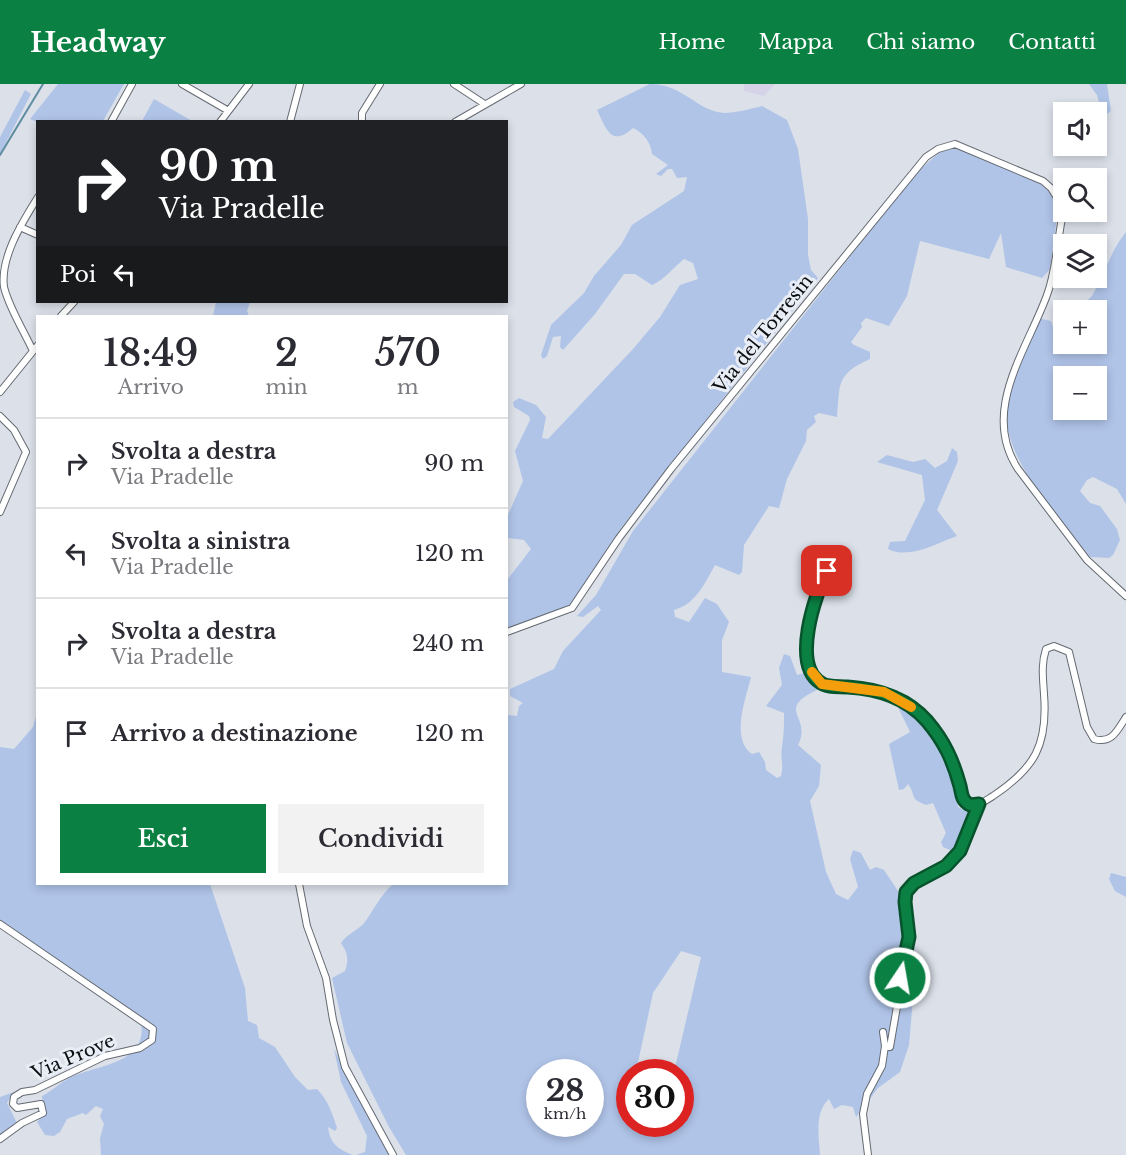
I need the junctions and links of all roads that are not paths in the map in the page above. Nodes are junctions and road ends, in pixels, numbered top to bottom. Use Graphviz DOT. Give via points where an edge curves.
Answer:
graph roads {
  1 [pos="132,84"];
  2 [pos="182,84"];
  3 [pos="249,84"];
  4 [pos="300,84"];
  5 [pos="380,84"];
  6 [pos="454,84"];
  7 [pos="521,84"];
  8 [pos="483,104"];
  9 [pos="227,110"];
  10 [pos="112,120"];
  11 [pos="221,120"];
  12 [pos="291,120"];
  13 [pos="362,120"];
  14 [pos="457,120"];
  15 [pos="1053,191"];
  16 [pos="36,200"];
  17 [pos="1062,222"];
  18 [pos="20,227"];
  19 [pos="36,234"];
  20 [pos="73,303"];
  21 [pos="63,315"];
  22 [pos="35,348"];
  23 [pos="0,392"];
  24 [pos="0,416"];
  25 [pos="0,512"];
  26 [pos="827,571"];
  27 [pos="1126,596"];
  28 [pos="508,632"];
  29 [pos="1126,717"];
  30 [pos="979,804"];
  31 [pos="299,885"];
  32 [pos="0,924"];
  33 [pos="883,1032"];
  34 [pos="885,1046"];
  35 [pos="0,1139"];
  36 [pos="393,1155"];
  37 [pos="868,1155"];
  1 -- 10 [label="street"];
  2 -- 9 [label="street"];
  3 -- 9 [label="street"];
  4 -- 12 [label="street"];
  5 -- 13 [label="street" via="362,113"];
  6 -- 8 [label="street"];
  7 -- 8 [label="street"];
  8 -- 14 [label="street"];
  9 -- 11 [label="street"];
  15 -- 28 [label="street, Via del Torresin" via="1043,181 955,144 926,157 671,469 572,608"];
  16 -- 18 [label="street"];
  17 -- 27 [label="street, Via del Torresin" via="1050,287 1012,376 1003,431 1011,458 1022,474 1087,560"];
  18 -- 19 [label="street"];
  18 -- 22 [label="street" via="2,276 4,289"];
  20 -- 21 [label="street"];
  22 -- 23 [label="street"];
  24 -- 25 [label="street" via="14,430 26,452"];
  26 -- 30 [label="street" via="815,597 809,633 809,665 814,677 822,684 884,692 915,710 948,750 962,799 970,805"];
  29 -- 30 [label="street" via="1112,739 1094,739 1087,727 1069,652 1054,646 1046,649 1042,660 1046,711 1041,745 1024,774"];
  30 -- 34 [label="street" via="960,851 946,866 921,878 906,892 909,937 894,1037 890,1047"];
  31 -- 36 [label="street" via="307,926 326,978 345,1067"];
  32 -- 35 [label="street, Via Prove" via="153,1029 152,1040 140,1047 105,1056 14,1097 17,1108 40,1104 43,1113"];
  33 -- 34 [label="street"];
  34 -- 37 [label="street" via="882,1066 867,1094 863,1113"];
}
